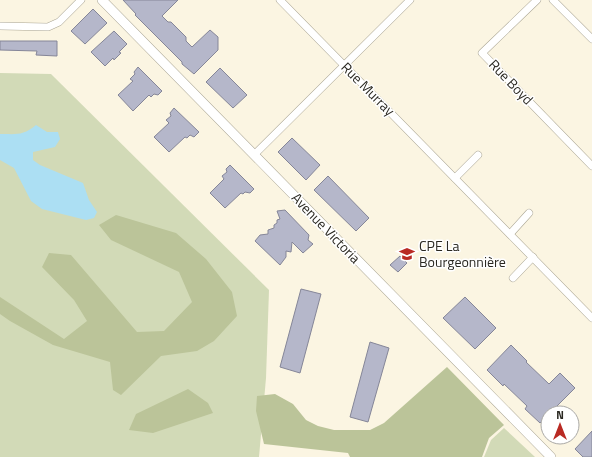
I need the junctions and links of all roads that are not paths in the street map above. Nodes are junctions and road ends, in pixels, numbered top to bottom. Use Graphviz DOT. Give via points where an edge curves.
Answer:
graph roads {
  1 [pos="81,0"];
  2 [pos="102,0"];
  3 [pos="280,0"];
  4 [pos="410,0"];
  5 [pos="537,0"];
  6 [pos="552,0"];
  7 [pos="0,26"];
  8 [pos="592,39"];
  9 [pos="344,65"];
  10 [pos="254,155"];
  11 [pos="478,155"];
  12 [pos="592,166"];
  13 [pos="455,178"];
  14 [pos="529,213"];
  15 [pos="510,234"];
  16 [pos="533,257"];
  17 [pos="513,278"];
  18 [pos="592,318"];
  19 [pos="551,457"];
  1 -- 7 [label="street" via="59,22 48,27"];
  2 -- 10 [label="street, Avenue Victoria"];
  3 -- 9 [label="street, Rue Murray"];
  4 -- 9 [label="street"];
  5 -- 12 [label="street, Rue Boyd" via="482,53"];
  6 -- 8 [label="street"];
  9 -- 10 [label="street"];
  9 -- 13 [label="street, Rue Murray"];
  10 -- 19 [label="street, Avenue Victoria"];
  11 -- 13 [label="street"];
  13 -- 15 [label="street, Rue Murray"];
  14 -- 15 [label="street"];
  15 -- 16 [label="street, Rue Murray"];
  16 -- 17 [label="street"];
  16 -- 18 [label="street, Rue Murray"];
}
